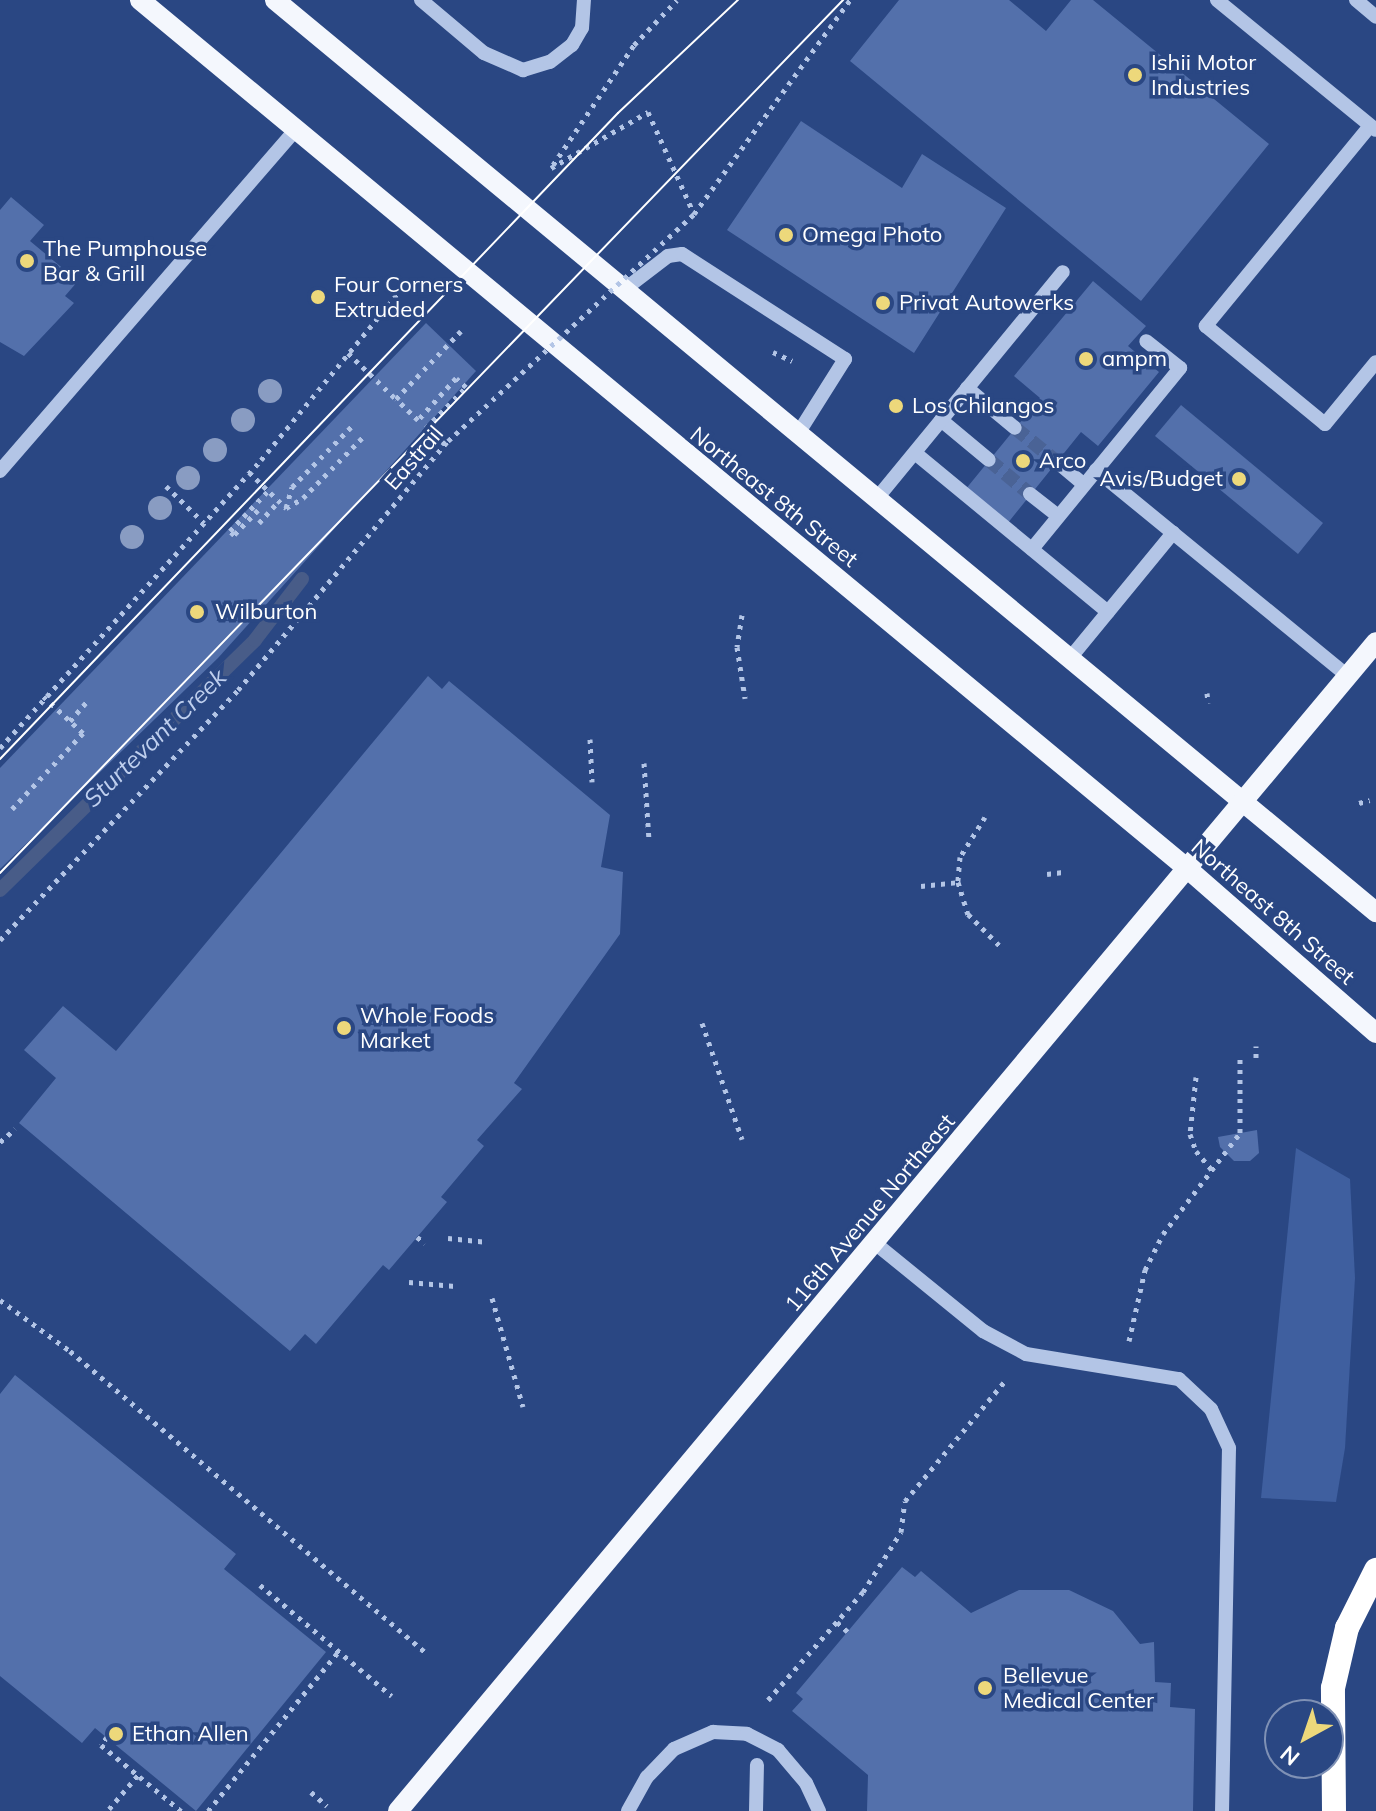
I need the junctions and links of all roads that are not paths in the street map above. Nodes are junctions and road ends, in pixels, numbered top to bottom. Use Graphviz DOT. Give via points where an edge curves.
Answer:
graph roads {
  1 [pos="140,0"];
  2 [pos="275,0"];
  3 [pos="421,0"];
  4 [pos="584,0"];
  5 [pos="1217,0"];
  6 [pos="1356,0"];
  7 [pos="1376,17"];
  8 [pos="1373,128"];
  9 [pos="296,129"];
  10 [pos="1063,272"];
  11 [pos="625,289"];
  12 [pos="1146,341"];
  13 [pos="1376,362"];
  14 [pos="967,388"];
  15 [pos="941,420"];
  16 [pos="1015,428"];
  17 [pos="799,432"];
  18 [pos="915,453"];
  19 [pos="989,460"];
  20 [pos="1057,462"];
  21 [pos="1096,470"];
  22 [pos="0,471"];
  23 [pos="1084,485"];
  24 [pos="1030,494"];
  25 [pos="878,497"];
  26 [pos="1058,516"];
  27 [pos="1173,533"];
  28 [pos="1032,549"];
  29 [pos="1108,612"];
  30 [pos="1376,642"];
  31 [pos="1071,657"];
  32 [pos="1348,676"];
  33 [pos="1246,801"];
  34 [pos="1189,870"];
  35 [pos="1376,912"];
  36 [pos="1376,1033"];
  37 [pos="876,1244"];
  38 [pos="1376,1570"];
  39 [pos="757,1765"];
  40 [pos="398,1811"];
  41 [pos="628,1811"];
  42 [pos="756,1811"];
  43 [pos="819,1811"];
  44 [pos="1222,1811"];
  45 [pos="1334,1811"];
  1 -- 9 [label="main road, Northeast 8th Street"];
  2 -- 11 [label="main road"];
  3 -- 4 [label="lane" via="484,53 523,70 550,62 572,45 582,28"];
  5 -- 8 [label="lane"];
  6 -- 7 [label="lane"];
  8 -- 13 [label="lane" via="1206,326 1325,424"];
  9 -- 22 [label="lane"];
  9 -- 34 [label="main road, Northeast 8th Street"];
  10 -- 14 [label="lane"];
  11 -- 17 [label="main road"];
  11 -- 17 [label="lane" via="668,256 682,254 845,359"];
  12 -- 21 [label="lane" via="1180,368"];
  14 -- 15 [label="lane"];
  14 -- 16 [label="lane"];
  15 -- 18 [label="lane"];
  15 -- 19 [label="lane"];
  17 -- 25 [label="main road"];
  18 -- 25 [label="lane"];
  18 -- 28 [label="lane"];
  20 -- 23 [label="lane"];
  21 -- 23 [label="lane"];
  21 -- 27 [label="lane"];
  23 -- 26 [label="lane"];
  24 -- 26 [label="lane"];
  25 -- 31 [label="main road"];
  26 -- 28 [label="lane"];
  27 -- 29 [label="lane"];
  27 -- 32 [label="lane"];
  28 -- 29 [label="lane"];
  29 -- 31 [label="lane"];
  30 -- 32 [label="main road, 116th Avenue Northeast"];
  31 -- 33 [label="main road"];
  32 -- 33 [label="main road, 116th Avenue Northeast"];
  33 -- 34 [label="main road, 116th Avenue Northeast"];
  33 -- 35 [label="main road"];
  34 -- 36 [label="main road, Northeast 8th Street"];
  34 -- 37 [label="main road, 116th Avenue Northeast"];
  37 -- 40 [label="main road, 116th Avenue Northeast"];
  37 -- 44 [label="lane" via="983,1331 1026,1354 1179,1379 1211,1409 1229,1448"];
  38 -- 45 [label="highway" via="1347,1628 1333,1688"];
  39 -- 42 [label="lane"];
  41 -- 43 [label="lane" via="647,1777 674,1749 713,1732 747,1734 778,1750 806,1783"];
}
